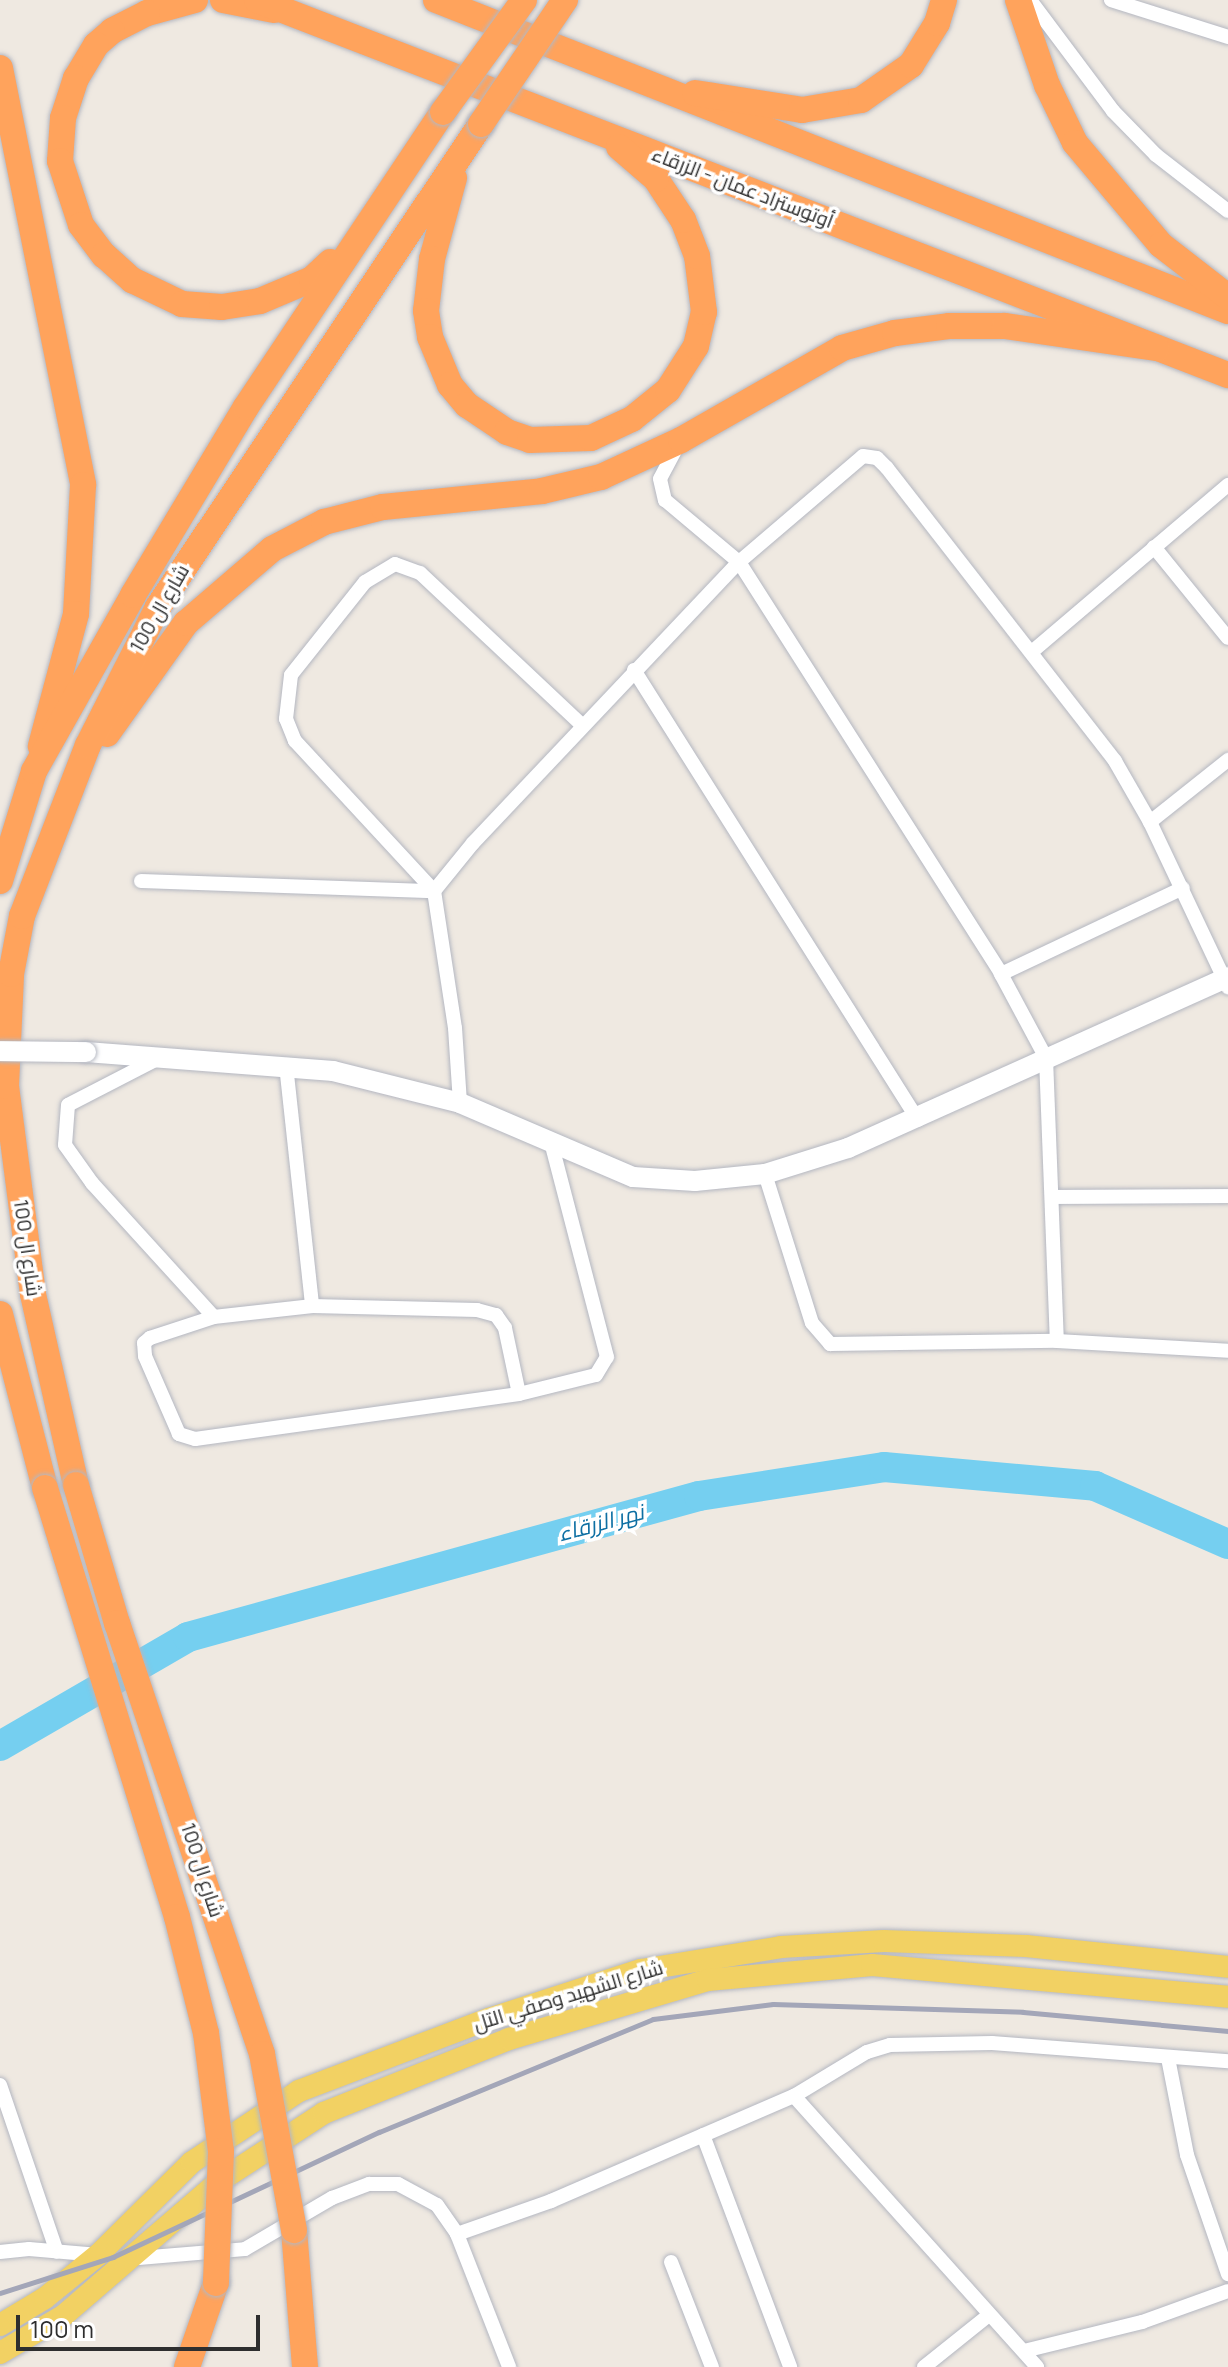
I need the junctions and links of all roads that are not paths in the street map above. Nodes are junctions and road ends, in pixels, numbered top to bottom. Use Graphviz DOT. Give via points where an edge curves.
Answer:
graph roads {
  1 [pos="195,0"];
  2 [pos="223,0"];
  3 [pos="257,0"];
  4 [pos="524,0"];
  5 [pos="565,0"];
  6 [pos="944,0"];
  7 [pos="1018,0"];
  8 [pos="1030,0"];
  9 [pos="1111,0"];
  10 [pos="440,1"];
  11 [pos="298,15"];
  12 [pos="1228,37"];
  13 [pos="0,68"];
  14 [pos="669,92"];
  15 [pos="593,128"];
  16 [pos="459,159"];
  17 [pos="1228,211"];
  18 [pos="355,237"];
  19 [pos="1228,297"];
  20 [pos="1228,311"];
  21 [pos="1156,348"];
  22 [pos="1228,375"];
  23 [pos="681,440"];
  24 [pos="1228,485"];
  25 [pos="1154,547"];
  26 [pos="739,562"];
  27 [pos="1228,638"];
  28 [pos="1034,650"];
  29 [pos="634,670"];
  30 [pos="582,725"];
  31 [pos="1228,760"];
  32 [pos="34,771"];
  33 [pos="73,778"];
  34 [pos="1150,822"];
  35 [pos="0,881"];
  36 [pos="141,881"];
  37 [pos="1183,888"];
  38 [pos="434,891"];
  39 [pos="1001,974"];
  40 [pos="1227,981"];
  41 [pos="0,1051"];
  42 [pos="166,1054"];
  43 [pos="1046,1058"];
  44 [pos="286,1065"];
  45 [pos="460,1103"];
  46 [pos="918,1120"];
  47 [pos="552,1146"];
  48 [pos="765,1174"];
  49 [pos="1228,1196"];
  50 [pos="1055,1197"];
  51 [pos="312,1306"];
  52 [pos="0,1314"];
  53 [pos="214,1317"];
  54 [pos="1057,1341"];
  55 [pos="1228,1351"];
  56 [pos="519,1394"];
  57 [pos="1228,1967"];
  58 [pos="1228,1997"];
  59 [pos="1168,2058"];
  60 [pos="1228,2061"];
  61 [pos="0,2085"];
  62 [pos="794,2096"];
  63 [pos="703,2135"];
  64 [pos="457,2234"];
  65 [pos="1222,2244"];
  66 [pos="0,2252"];
  67 [pos="57,2252"];
  68 [pos="98,2255"];
  69 [pos="131,2259"];
  70 [pos="671,2262"];
  71 [pos="1228,2274"];
  72 [pos="1228,2291"];
  73 [pos="989,2315"];
  74 [pos="0,2325"];
  75 [pos="1024,2351"];
  76 [pos="0,2353"];
  77 [pos="187,2367"];
  78 [pos="305,2367"];
  79 [pos="509,2367"];
  80 [pos="712,2367"];
  81 [pos="790,2367"];
  82 [pos="924,2367"];
  83 [pos="1037,2367"];
  1 -- 18 [label="highway" via="147,13 112,31 96,45 76,78 63,118 60,161 73,208 92,241 148,290 182,304 222,307 296,288"];
  2 -- 11 [label="highway"];
  3 -- 11 [label="highway, أوتوستراد عمان - الزرقاء"];
  4 -- 18 [label="highway, شارع ال 100, bridge"];
  5 -- 16 [label="highway, شارع ال 100, bridge"];
  6 -- 14 [label="highway" via="937,23 911,65 861,100 802,110"];
  7 -- 19 [label="highway" via="1047,85 1075,143 1161,245"];
  8 -- 17 [label="street" via="1113,111 1168,165"];
  9 -- 12 [label="street"];
  10 -- 14 [label="highway"];
  11 -- 15 [label="highway, أوتوستراد عمان - الزرقاء"];
  13 -- 32 [label="highway" via="83,485 76,614"];
  14 -- 20 [label="highway"];
  15 -- 16 [label="highway" via="641,165 673,203 697,256 704,312 696,346 674,384 632,419 591,438 530,440 507,432 467,405 438,362 428,324 427,285"];
  15 -- 21 [label="highway, أوتوستراد عمان - الزرقاء"];
  16 -- 33 [label="highway, شارع ال 100" via="188,558 125,668"];
  18 -- 32 [label="highway, شارع ال 100" via="133,595"];
  21 -- 22 [label="highway, أوتوستراد عمان - الزرقاء"];
  21 -- 23 [label="highway" via="991,326 895,333 842,348"];
  23 -- 26 [label="street" via="660,479 660,490 665,500"];
  23 -- 33 [label="highway" via="601,477 542,491 383,507 324,522 272,549 186,623"];
  24 -- 25 [label="street"];
  25 -- 27 [label="street"];
  25 -- 28 [label="street"];
  26 -- 28 [label="street" via="854,460 873,456"];
  26 -- 29 [label="street"];
  26 -- 39 [label="street"];
  28 -- 34 [label="street" via="1115,761"];
  29 -- 30 [label="street"];
  29 -- 46 [label="street"];
  30 -- 38 [label="street"];
  30 -- 38 [label="street" via="420,573 395,564 365,582 291,675 286,719 295,741"];
  31 -- 34 [label="street"];
  32 -- 35 [label="highway, شارع ال 100"];
  33 -- 78 [label="highway, شارع ال 100, bridge" via="22,916 11,974 6,1086 33,1294 76,1485 117,1623 262,2054 294,2230"];
  34 -- 37 [label="street"];
  36 -- 38 [label="street"];
  37 -- 39 [label="street"];
  37 -- 40 [label="street"];
  38 -- 45 [label="street"];
  39 -- 43 [label="street"];
  40 -- 43 [label="street"];
  41 -- 42 [label="street, bridge"];
  42 -- 44 [label="street"];
  42 -- 53 [label="street" via="68,1105 65,1145 92,1183"];
  43 -- 46 [label="street"];
  43 -- 50 [label="street"];
  44 -- 45 [label="street" via="333,1071"];
  44 -- 51 [label="street"];
  45 -- 47 [label="street"];
  46 -- 48 [label="street"];
  47 -- 48 [label="street" via="633,1177 695,1181"];
  47 -- 56 [label="street" via="607,1357 596,1375"];
  48 -- 54 [label="street" via="812,1323 830,1344"];
  49 -- 50 [label="street"];
  50 -- 54 [label="street"];
  51 -- 53 [label="street"];
  51 -- 56 [label="street" via="477,1310 496,1315 505,1328"];
  52 -- 77 [label="highway, شارع ال 100, bridge" via="45,1488 177,1917 206,2033 221,2151 216,2283"];
  53 -- 56 [label="street" via="144,1343 173,1426 187,1438"];
  54 -- 55 [label="street"];
  57 -- 68 [label="main road, شارع الشهيد وصفي التل" via="1026,1946 884,1941 754,1951 641,1970 319,2080 192,2162"];
  58 -- 69 [label="main road, شارع الشهيد وصفي التل" via="872,1965 708,1980 509,2039 324,2113 218,2182"];
  59 -- 60 [label="street"];
  59 -- 62 [label="street" via="992,2043 890,2045 867,2052"];
  59 -- 65 [label="street" via="1187,2155"];
  61 -- 67 [label="street"];
  62 -- 63 [label="street"];
  62 -- 73 [label="street"];
  63 -- 64 [label="street" via="551,2201"];
  63 -- 81 [label="street"];
  64 -- 69 [label="street" via="437,2205 409,2187 369,2184 332,2198 245,2249"];
  64 -- 79 [label="street"];
  65 -- 71 [label="street"];
  66 -- 67 [label="street"];
  67 -- 68 [label="street"];
  68 -- 69 [label="street"];
  68 -- 74 [label="main road, شارع الشهيد وصفي التل" via="45,2298"];
  69 -- 76 [label="main road, شارع الشهيد وصفي التل" via="63,2316"];
  70 -- 80 [label="street"];
  72 -- 75 [label="street" via="1142,2322"];
  73 -- 75 [label="street"];
  73 -- 82 [label="street"];
  75 -- 83 [label="street"];
}
